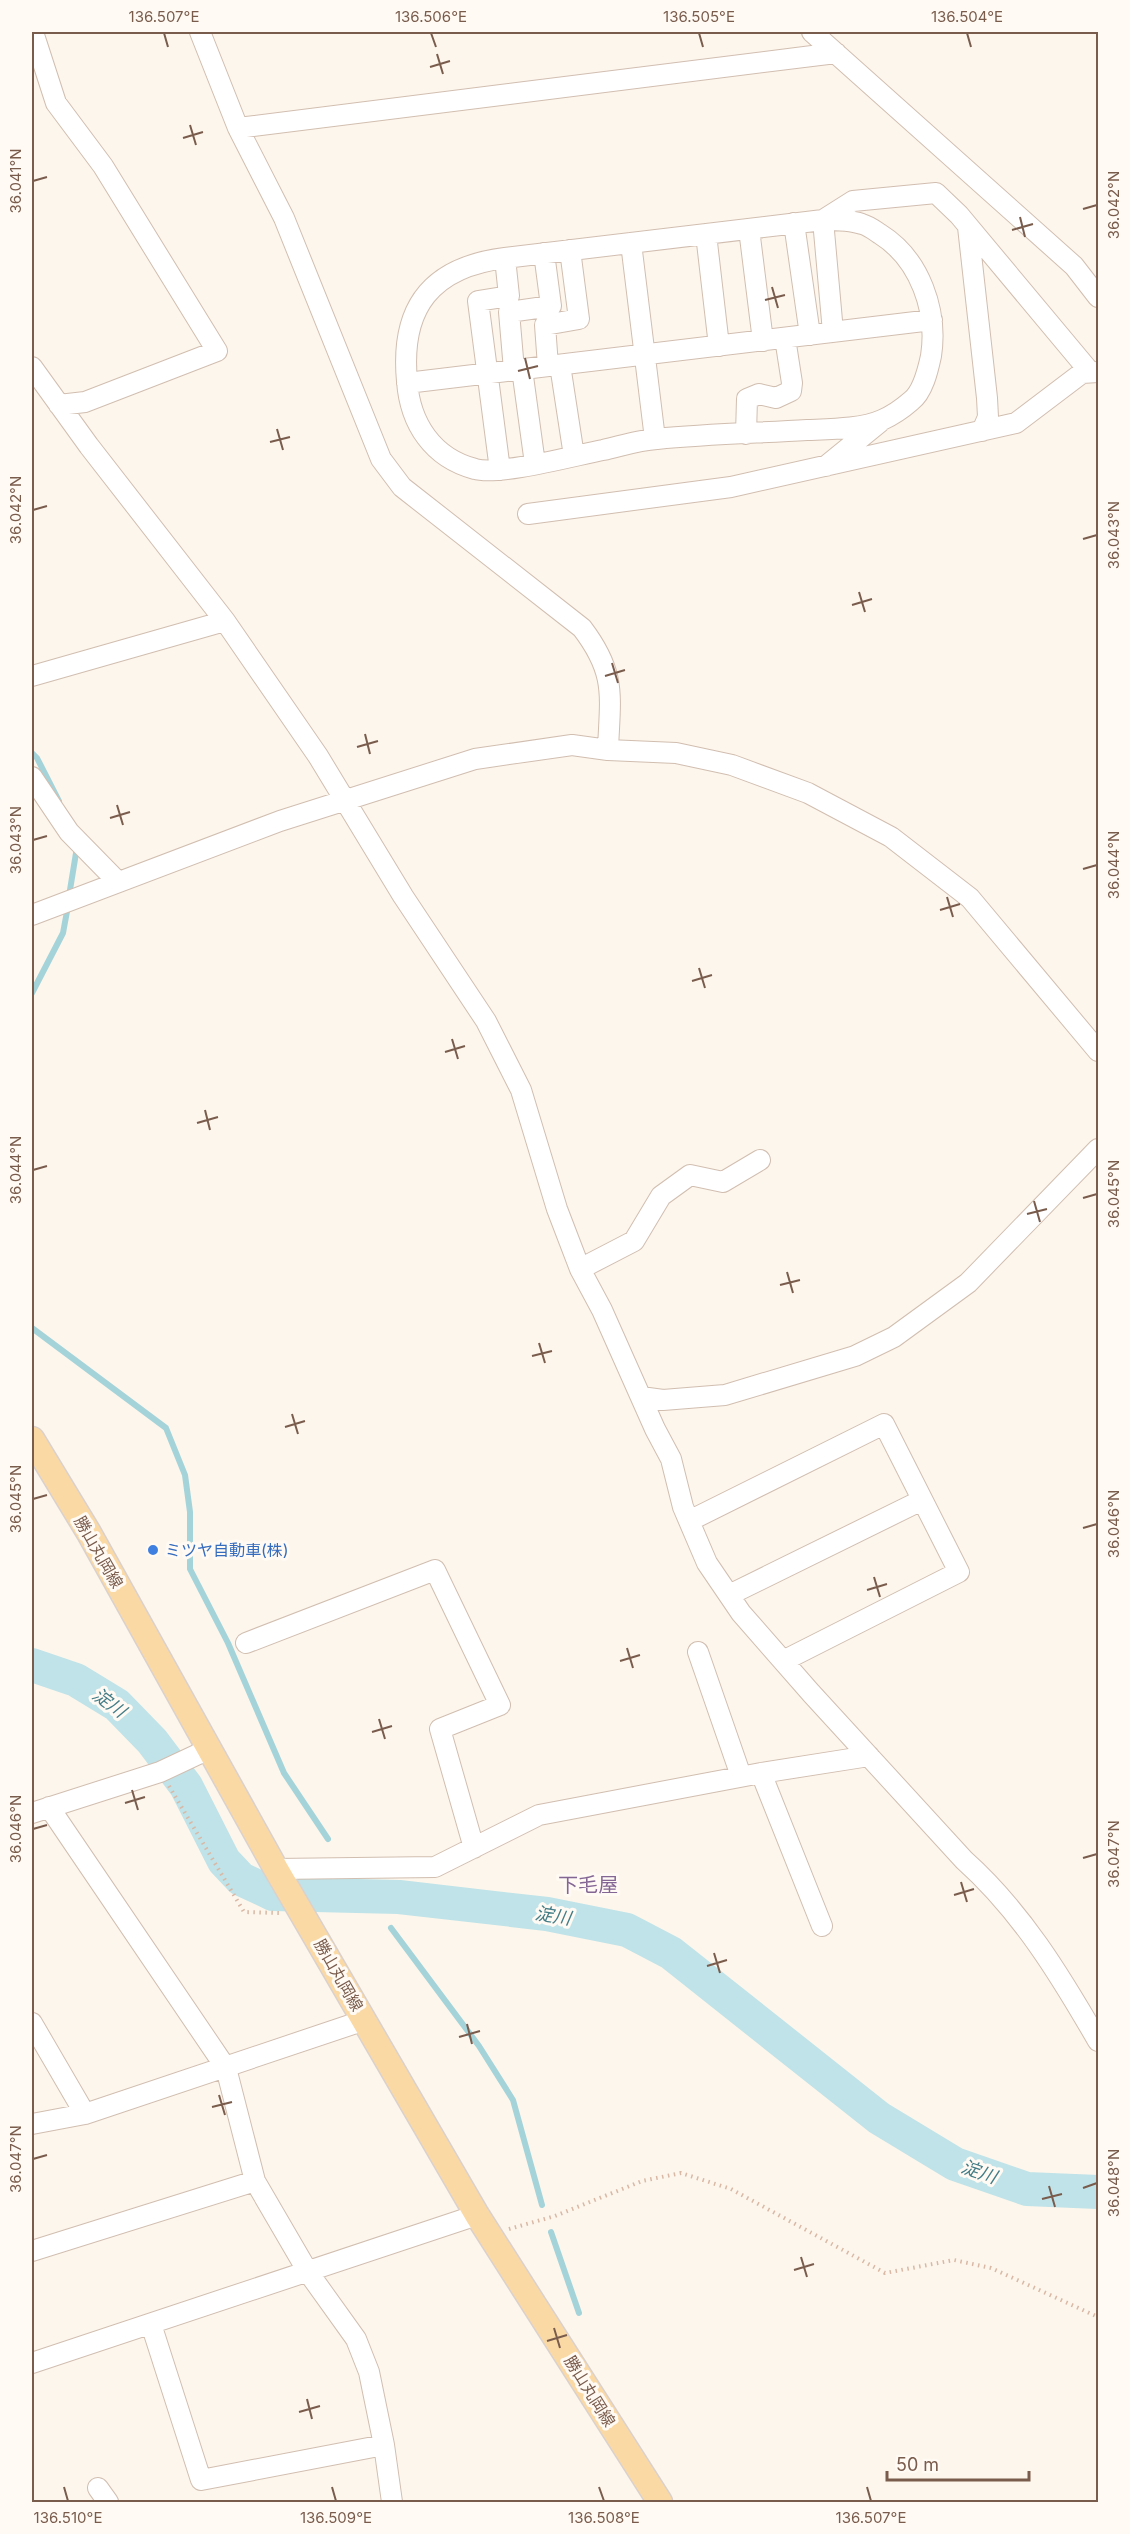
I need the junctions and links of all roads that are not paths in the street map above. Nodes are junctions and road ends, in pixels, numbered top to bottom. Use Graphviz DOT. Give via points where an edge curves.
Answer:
graph roads {
  1 [pos="33,32"];
  2 [pos="200,32"];
  3 [pos="812,32"];
  4 [pos="837,53"];
  5 [pos="238,128"];
  6 [pos="823,220"];
  7 [pos="794,224"];
  8 [pos="968,227"];
  9 [pos="749,229"];
  10 [pos="706,234"];
  11 [pos="631,243"];
  12 [pos="570,250"];
  13 [pos="544,253"];
  14 [pos="505,258"];
  15 [pos="1098,297"];
  16 [pos="932,320"];
  17 [pos="833,332"];
  18 [pos="810,335"];
  19 [pos="785,338"];
  20 [pos="763,341"];
  21 [pos="719,346"];
  22 [pos="645,355"];
  23 [pos="554,366"];
  24 [pos="32,367"];
  25 [pos="518,370"];
  26 [pos="1094,372"];
  27 [pos="489,373"];
  28 [pos="407,383"];
  29 [pos="986,389"];
  30 [pos="59,405"];
  31 [pos="880,421"];
  32 [pos="1016,423"];
  33 [pos="982,431"];
  34 [pos="746,434"];
  35 [pos="655,439"];
  36 [pos="574,456"];
  37 [pos="535,464"];
  38 [pos="824,468"];
  39 [pos="500,470"];
  40 [pos="528,514"];
  41 [pos="225,621"];
  42 [pos="32,676"];
  43 [pos="608,750"];
  44 [pos="32,777"];
  45 [pos="345,799"];
  46 [pos="118,882"];
  47 [pos="32,915"];
  48 [pos="1098,1051"];
  49 [pos="1098,1149"];
  50 [pos="760,1160"];
  51 [pos="580,1269"];
  52 [pos="641,1397"];
  53 [pos="32,1439"];
  54 [pos="922,1500"];
  55 [pos="689,1521"];
  56 [pos="729,1595"];
  57 [pos="246,1643"];
  58 [pos="698,1652"];
  59 [pos="783,1661"];
  60 [pos="202,1752"];
  61 [pos="869,1756"];
  62 [pos="761,1773"];
  63 [pos="741,1776"];
  64 [pos="40,1810"];
  65 [pos="474,1848"];
  66 [pos="279,1874"];
  67 [pos="822,1926"];
  68 [pos="365,2019"];
  69 [pos="32,2023"];
  70 [pos="1098,2041"];
  71 [pos="226,2068"];
  72 [pos="85,2114"];
  73 [pos="32,2124"];
  74 [pos="255,2181"];
  75 [pos="483,2225"];
  76 [pos="32,2251"];
  77 [pos="308,2272"];
  78 [pos="151,2324"];
  79 [pos="32,2363"];
  80 [pos="384,2445"];
  81 [pos="656,2501"];
  82 [pos="392,2502"];
  1 -- 30 [label="street" via="56,103 102,166 217,351 85,402"];
  2 -- 5 [label="street"];
  3 -- 4 [label="street"];
  4 -- 5 [label="street"];
  4 -- 15 [label="street" via="1074,266"];
  5 -- 43 [label="street" via="284,218 381,459 402,487 582,628 598,649 609,676"];
  6 -- 7 [label="street"];
  6 -- 8 [label="street" via="853,201 936,192"];
  6 -- 16 [label="street" via="864,224 886,238 906,257 921,280"];
  6 -- 17 [label="street"];
  7 -- 9 [label="street"];
  7 -- 18 [label="street"];
  8 -- 26 [label="street"];
  8 -- 29 [label="street"];
  9 -- 10 [label="street"];
  9 -- 20 [label="street"];
  10 -- 11 [label="street"];
  10 -- 21 [label="street"];
  11 -- 12 [label="street"];
  11 -- 22 [label="street"];
  12 -- 13 [label="street"];
  12 -- 23 [label="street" via="579,319 545,325"];
  13 -- 14 [label="street"];
  13 -- 25 [label="street" via="551,306 509,312"];
  14 -- 27 [label="street" via="509,296 478,301"];
  14 -- 28 [label="street" via="464,266 442,279 421,300 411,322"];
  16 -- 17 [label="street"];
  16 -- 31 [label="street" via="928,371 914,400"];
  17 -- 18 [label="street"];
  18 -- 19 [label="street"];
  19 -- 20 [label="street"];
  19 -- 34 [label="street" via="790,391 776,398 759,394 747,399"];
  20 -- 21 [label="street"];
  21 -- 22 [label="street"];
  22 -- 23 [label="street"];
  22 -- 35 [label="street"];
  23 -- 25 [label="street"];
  23 -- 36 [label="street"];
  24 -- 30 [label="street"];
  25 -- 27 [label="street"];
  25 -- 37 [label="street"];
  26 -- 32 [label="street" via="1082,373"];
  27 -- 28 [label="street"];
  27 -- 39 [label="street"];
  28 -- 39 [label="street" via="414,413 435,450 478,471"];
  29 -- 32 [label="street"];
  29 -- 33 [label="street" via="988,417"];
  30 -- 41 [label="street"];
  31 -- 34 [label="street" via="840,428"];
  31 -- 38 [label="street"];
  32 -- 33 [label="street"];
  33 -- 38 [label="street"];
  34 -- 35 [label="street"];
  35 -- 36 [label="street"];
  36 -- 37 [label="street"];
  37 -- 39 [label="street"];
  38 -- 40 [label="street" via="731,488"];
  41 -- 42 [label="street"];
  41 -- 45 [label="street"];
  43 -- 45 [label="street" via="572,745 475,759"];
  43 -- 48 [label="street" via="676,753 732,765 808,793 891,837 970,898"];
  44 -- 46 [label="street" via="69,832"];
  45 -- 46 [label="street"];
  45 -- 51 [label="street" via="403,896 486,1021 521,1090 557,1209"];
  46 -- 47 [label="street"];
  49 -- 52 [label="street" via="968,1283 894,1337 855,1356 725,1395 663,1400"];
  50 -- 51 [label="street" via="723,1182 690,1174 661,1196 634,1240"];
  51 -- 52 [label="street"];
  52 -- 55 [label="street" via="671,1459"];
  53 -- 60 [label="main road, 勝山丸岡線" via="89,1533"];
  54 -- 55 [label="street" via="884,1424"];
  54 -- 56 [label="street"];
  54 -- 59 [label="street" via="959,1572"];
  55 -- 56 [label="street" via="707,1563"];
  56 -- 59 [label="street"];
  57 -- 65 [label="street" via="435,1570 500,1705 440,1729"];
  58 -- 63 [label="street"];
  59 -- 61 [label="street"];
  60 -- 64 [label="street" via="160,1772"];
  60 -- 66 [label="main road, 勝山丸岡線"];
  61 -- 62 [label="street"];
  61 -- 70 [label="street" via="985,1878 1038,1941"];
  62 -- 63 [label="street"];
  62 -- 67 [label="street"];
  63 -- 65 [label="street" via="539,1815"];
  64 -- 71 [label="street"];
  65 -- 66 [label="street" via="435,1866"];
  66 -- 68 [label="main road, 勝山丸岡線"];
  68 -- 71 [label="street"];
  68 -- 75 [label="main road, 勝山丸岡線"];
  69 -- 72 [label="street"];
  71 -- 72 [label="street"];
  71 -- 74 [label="street"];
  72 -- 73 [label="street"];
  74 -- 76 [label="street"];
  74 -- 77 [label="street"];
  75 -- 77 [label="street"];
  75 -- 81 [label="main road, 勝山丸岡線"];
  77 -- 78 [label="street"];
  77 -- 80 [label="street" via="356,2339 369,2372"];
  78 -- 79 [label="street"];
  78 -- 80 [label="street" via="201,2480"];
  80 -- 82 [label="street"];
}
